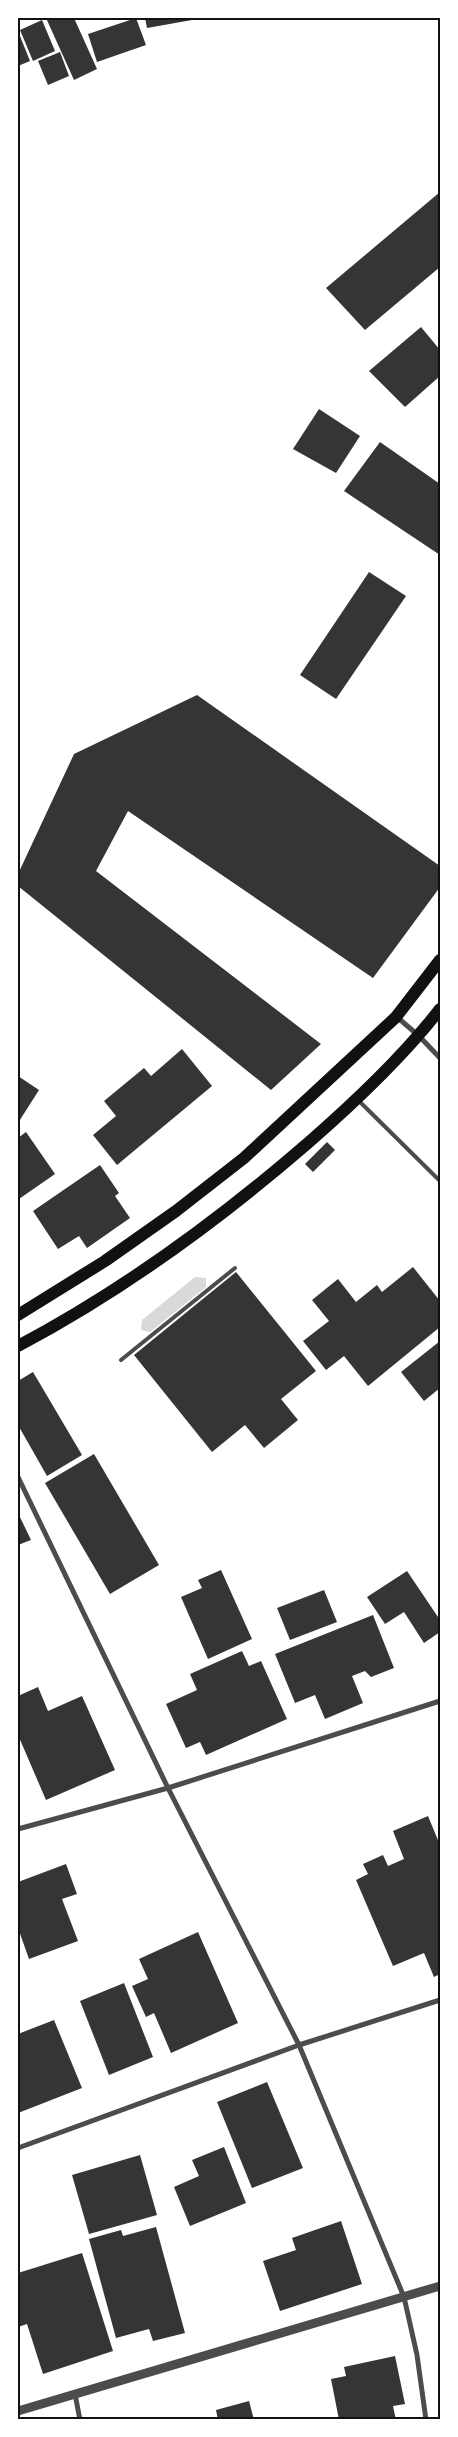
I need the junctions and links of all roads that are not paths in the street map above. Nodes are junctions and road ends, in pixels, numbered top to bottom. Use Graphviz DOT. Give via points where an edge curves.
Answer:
graph roads {
  1 [pos="440,960"];
  2 [pos="440,1009"];
  3 [pos="396,1016"];
  4 [pos="420,1036"];
  5 [pos="440,1058"];
  6 [pos="356,1099"];
  7 [pos="440,1181"];
  8 [pos="235,1268"];
  9 [pos="18,1315"];
  10 [pos="18,1346"];
  11 [pos="121,1360"];
  12 [pos="18,1477"];
  13 [pos="440,1701"];
  14 [pos="168,1788"];
  15 [pos="18,1829"];
  16 [pos="440,2000"];
  17 [pos="299,2045"];
  18 [pos="18,2148"];
  19 [pos="440,2286"];
  20 [pos="404,2297"];
  21 [pos="75,2394"];
  22 [pos="18,2411"];
  23 [pos="80,2420"];
  24 [pos="426,2420"];
  1 -- 3 [label="main road"];
  2 -- 4 [label="main road"];
  3 -- 4 [label="street"];
  3 -- 9 [label="main road" via="244,1158 105,1261"];
  4 -- 5 [label="street"];
  4 -- 6 [label="main road"];
  6 -- 7 [label="lane"];
  6 -- 10 [label="main road" via="209,1224 89,1304"];
  8 -- 11 [label="lane"];
  12 -- 14 [label="street"];
  13 -- 14 [label="street"];
  14 -- 15 [label="street"];
  14 -- 17 [label="street"];
  16 -- 17 [label="street"];
  17 -- 18 [label="street"];
  17 -- 20 [label="street"];
  19 -- 20 [label="street"];
  20 -- 21 [label="street"];
  20 -- 24 [label="street" via="417,2355"];
  21 -- 22 [label="street"];
  21 -- 23 [label="street"];
}
